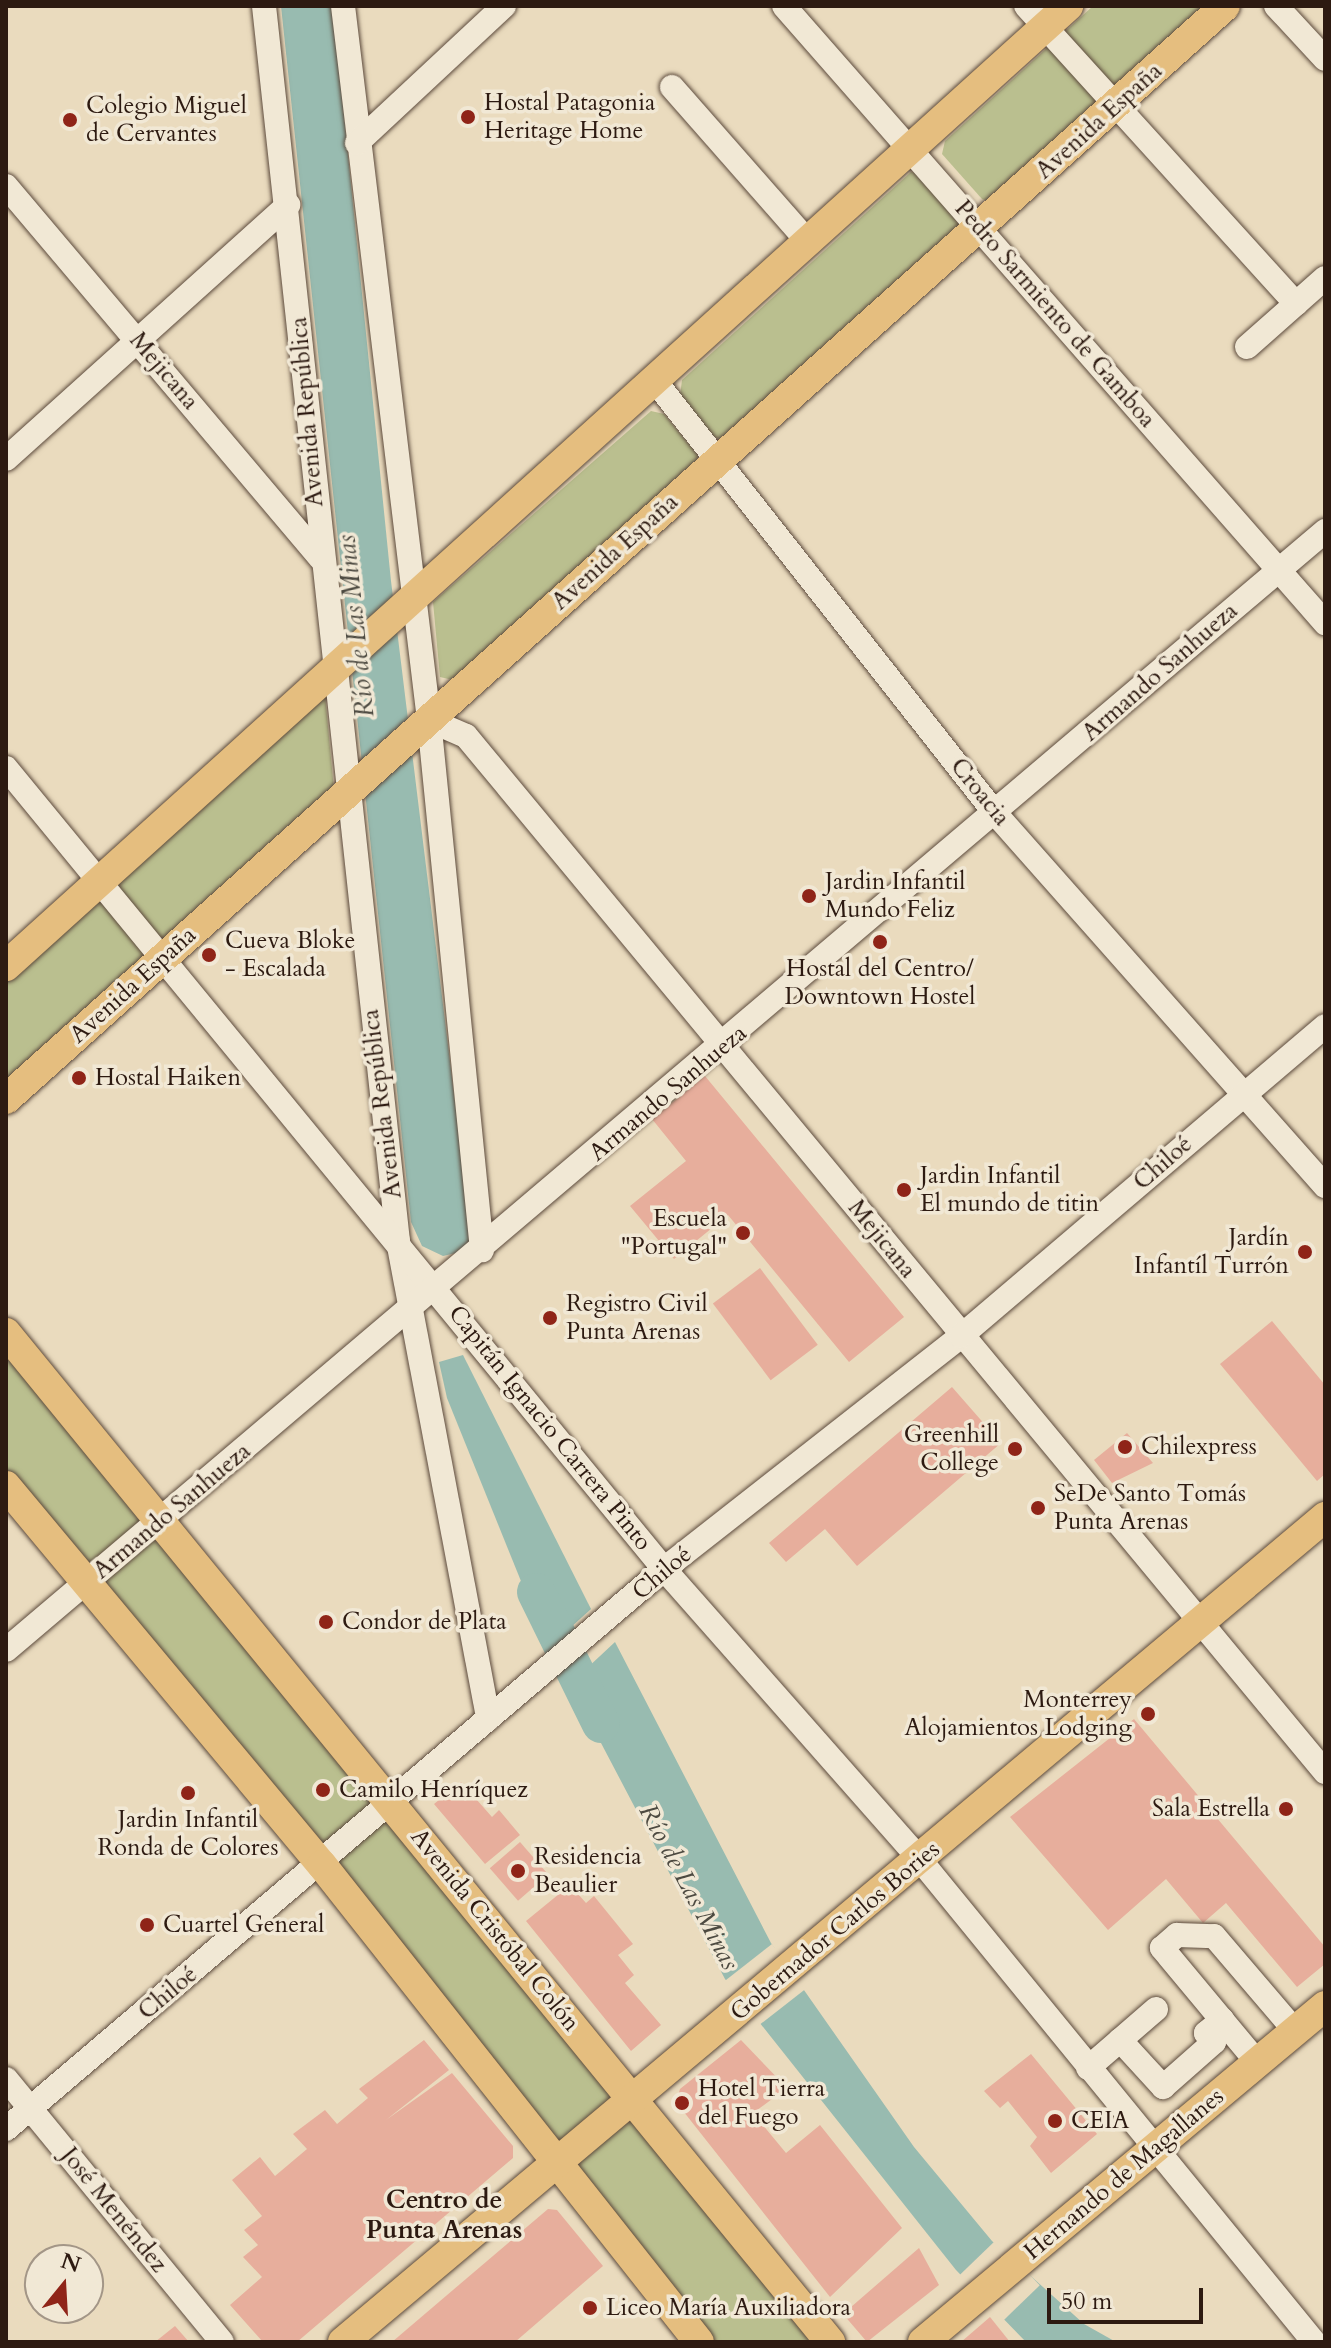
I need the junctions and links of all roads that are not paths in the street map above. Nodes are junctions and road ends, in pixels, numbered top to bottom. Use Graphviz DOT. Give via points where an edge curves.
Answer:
graph roads {
  1 [pos="264,6"];
  2 [pos="343,6"];
  3 [pos="504,6"];
  4 [pos="784,6"];
  5 [pos="1068,6"];
  6 [pos="1225,6"];
  7 [pos="1276,6"];
  8 [pos="1035,17"];
  9 [pos="1325,59"];
  10 [pos="672,87"];
  11 [pos="1118,104"];
  12 [pos="357,143"];
  13 [pos="908,149"];
  14 [pos="6,186"];
  15 [pos="288,205"];
  16 [pos="980,228"];
  17 [pos="809,243"];
  18 [pos="1325,278"];
  19 [pos="1296,304"];
  20 [pos="137,338"];
  21 [pos="1247,347"];
  22 [pos="655,381"];
  23 [pos="6,459"];
  24 [pos="718,459"];
  25 [pos="1325,531"];
  26 [pos="320,558"];
  27 [pos="1280,570"];
  28 [pos="408,607"];
  29 [pos="1325,623"];
  30 [pos="338,668"];
  31 [pos="423,726"];
  32 [pos="6,768"];
  33 [pos="351,790"];
  34 [pos="995,813"];
  35 [pos="98,882"];
  36 [pos="162,960"];
  37 [pos="6,966"];
  38 [pos="1325,1026"];
  39 [pos="724,1047"];
  40 [pos="1246,1092"];
  41 [pos="6,1099"];
  42 [pos="1325,1186"];
  43 [pos="397,1237"];
  44 [pos="482,1250"];
  45 [pos="436,1286"];
  46 [pos="407,1310"];
  47 [pos="6,1333"];
  48 [pos="961,1336"];
  49 [pos="6,1486"];
  50 [pos="1325,1517"];
  51 [pos="157,1524"];
  52 [pos="664,1569"];
  53 [pos="88,1583"];
  54 [pos="1203,1620"];
  55 [pos="6,1650"];
  56 [pos="488,1719"];
  57 [pos="1325,1772"];
  58 [pos="394,1805"];
  59 [pos="921,1861"];
  60 [pos="322,1865"];
  61 [pos="1325,2006"];
  62 [pos="1156,2009"];
  63 [pos="1222,2020"];
  64 [pos="1295,2031"];
  65 [pos="1120,2040"];
  66 [pos="1257,2062"];
  67 [pos="1088,2068"];
  68 [pos="6,2079"];
  69 [pos="633,2099"];
  70 [pos="31,2108"];
  71 [pos="6,2129"];
  72 [pos="1156,2151"];
  73 [pos="555,2165"];
  74 [pos="222,2342"];
  75 [pos="343,2342"];
  76 [pos="699,2342"];
  77 [pos="830,2342"];
  78 [pos="923,2342"];
  79 [pos="1314,2342"];
  1 -- 15 [label="street, Avenida República"];
  2 -- 12 [label="street"];
  3 -- 12 [label="street"];
  4 -- 13 [label="street, Pedro Sarmiento de Gamboa"];
  5 -- 8 [label="main road"];
  6 -- 11 [label="main road, Avenida España"];
  7 -- 9 [label="street"];
  8 -- 11 [label="street"];
  8 -- 13 [label="main road"];
  10 -- 17 [label="street"];
  11 -- 16 [label="main road, Avenida España"];
  11 -- 19 [label="street"];
  12 -- 28 [label="street"];
  13 -- 16 [label="street, Pedro Sarmiento de Gamboa"];
  13 -- 17 [label="main road"];
  14 -- 20 [label="street, Mejicana"];
  15 -- 20 [label="street"];
  15 -- 26 [label="street, Avenida República"];
  16 -- 24 [label="main road, Avenida España"];
  16 -- 27 [label="street, Pedro Sarmiento de Gamboa"];
  17 -- 22 [label="main road"];
  18 -- 19 [label="street"];
  19 -- 21 [label="street"];
  20 -- 23 [label="street"];
  20 -- 26 [label="street, Mejicana"];
  22 -- 24 [label="street, Croacia"];
  22 -- 28 [label="main road"];
  24 -- 31 [label="main road, Avenida España"];
  24 -- 34 [label="street, Croacia"];
  25 -- 27 [label="street, Armando Sanhueza"];
  26 -- 30 [label="street, Avenida República"];
  27 -- 29 [label="street, Pedro Sarmiento de Gamboa"];
  27 -- 34 [label="street, Armando Sanhueza"];
  28 -- 30 [label="main road"];
  28 -- 31 [label="street"];
  30 -- 33 [label="street, Avenida República"];
  30 -- 35 [label="main road"];
  31 -- 33 [label="main road, Avenida España"];
  31 -- 39 [label="street, Mejicana" via="466,736"];
  31 -- 44 [label="street"];
  32 -- 35 [label="street, Capitán Ignacio Carrera Pinto"];
  33 -- 36 [label="main road, Avenida España"];
  33 -- 43 [label="street, Avenida República"];
  34 -- 39 [label="street, Armando Sanhueza"];
  34 -- 40 [label="street, Croacia"];
  35 -- 36 [label="street, Capitán Ignacio Carrera Pinto"];
  35 -- 37 [label="main road"];
  36 -- 41 [label="main road, Avenida España"];
  36 -- 43 [label="street, Capitán Ignacio Carrera Pinto"];
  38 -- 40 [label="street, Chiloé"];
  39 -- 44 [label="street, Armando Sanhueza"];
  39 -- 48 [label="street, Mejicana"];
  40 -- 42 [label="street, Croacia"];
  40 -- 48 [label="street, Chiloé"];
  43 -- 45 [label="street, Capitán Ignacio Carrera Pinto"];
  43 -- 46 [label="street, Avenida República"];
  44 -- 45 [label="street, Armando Sanhueza"];
  45 -- 46 [label="street, Armando Sanhueza"];
  45 -- 52 [label="street, Capitán Ignacio Carrera Pinto"];
  46 -- 51 [label="street, Armando Sanhueza"];
  46 -- 56 [label="street, Avenida República"];
  47 -- 51 [label="main road, Avenida Cristóbal Colón"];
  48 -- 52 [label="street, Chiloé"];
  48 -- 54 [label="street, Mejicana"];
  49 -- 53 [label="main road"];
  50 -- 54 [label="main road, Gobernador Carlos Bories"];
  51 -- 53 [label="street, Armando Sanhueza"];
  51 -- 58 [label="main road, Avenida Cristóbal Colón"];
  52 -- 56 [label="street, Chiloé"];
  52 -- 59 [label="street, Capitán Ignacio Carrera Pinto"];
  53 -- 55 [label="street, Armando Sanhueza"];
  53 -- 60 [label="main road"];
  54 -- 57 [label="street, Mejicana"];
  54 -- 59 [label="main road, Gobernador Carlos Bories"];
  56 -- 58 [label="street, Chiloé"];
  58 -- 60 [label="street, Chiloé"];
  58 -- 69 [label="main road, Avenida Cristóbal Colón"];
  59 -- 67 [label="street, Capitán Ignacio Carrera Pinto"];
  59 -- 69 [label="main road, Gobernador Carlos Bories"];
  60 -- 70 [label="street, Chiloé"];
  60 -- 73 [label="main road"];
  61 -- 64 [label="main road, Hernando de Magallanes"];
  62 -- 65 [label="street"];
  63 -- 64 [label="street" via="1162,1948 1177,1935 1214,1936"];
  63 -- 65 [label="street" via="1206,2033 1214,2042 1163,2087"];
  63 -- 66 [label="street"];
  64 -- 66 [label="main road, Hernando de Magallanes"];
  65 -- 67 [label="street"];
  66 -- 72 [label="main road, Hernando de Magallanes"];
  67 -- 72 [label="street, Capitán Ignacio Carrera Pinto"];
  68 -- 70 [label="street, José Menéndez"];
  69 -- 73 [label="main road, Gobernador Carlos Bories"];
  69 -- 77 [label="main road, Avenida Cristóbal Colón"];
  70 -- 71 [label="street, Chiloé"];
  70 -- 74 [label="street, José Menéndez"];
  72 -- 78 [label="main road, Hernando de Magallanes"];
  72 -- 79 [label="street, Capitán Ignacio Carrera Pinto"];
  73 -- 75 [label="main road, Gobernador Carlos Bories"];
  73 -- 76 [label="main road"];
}
